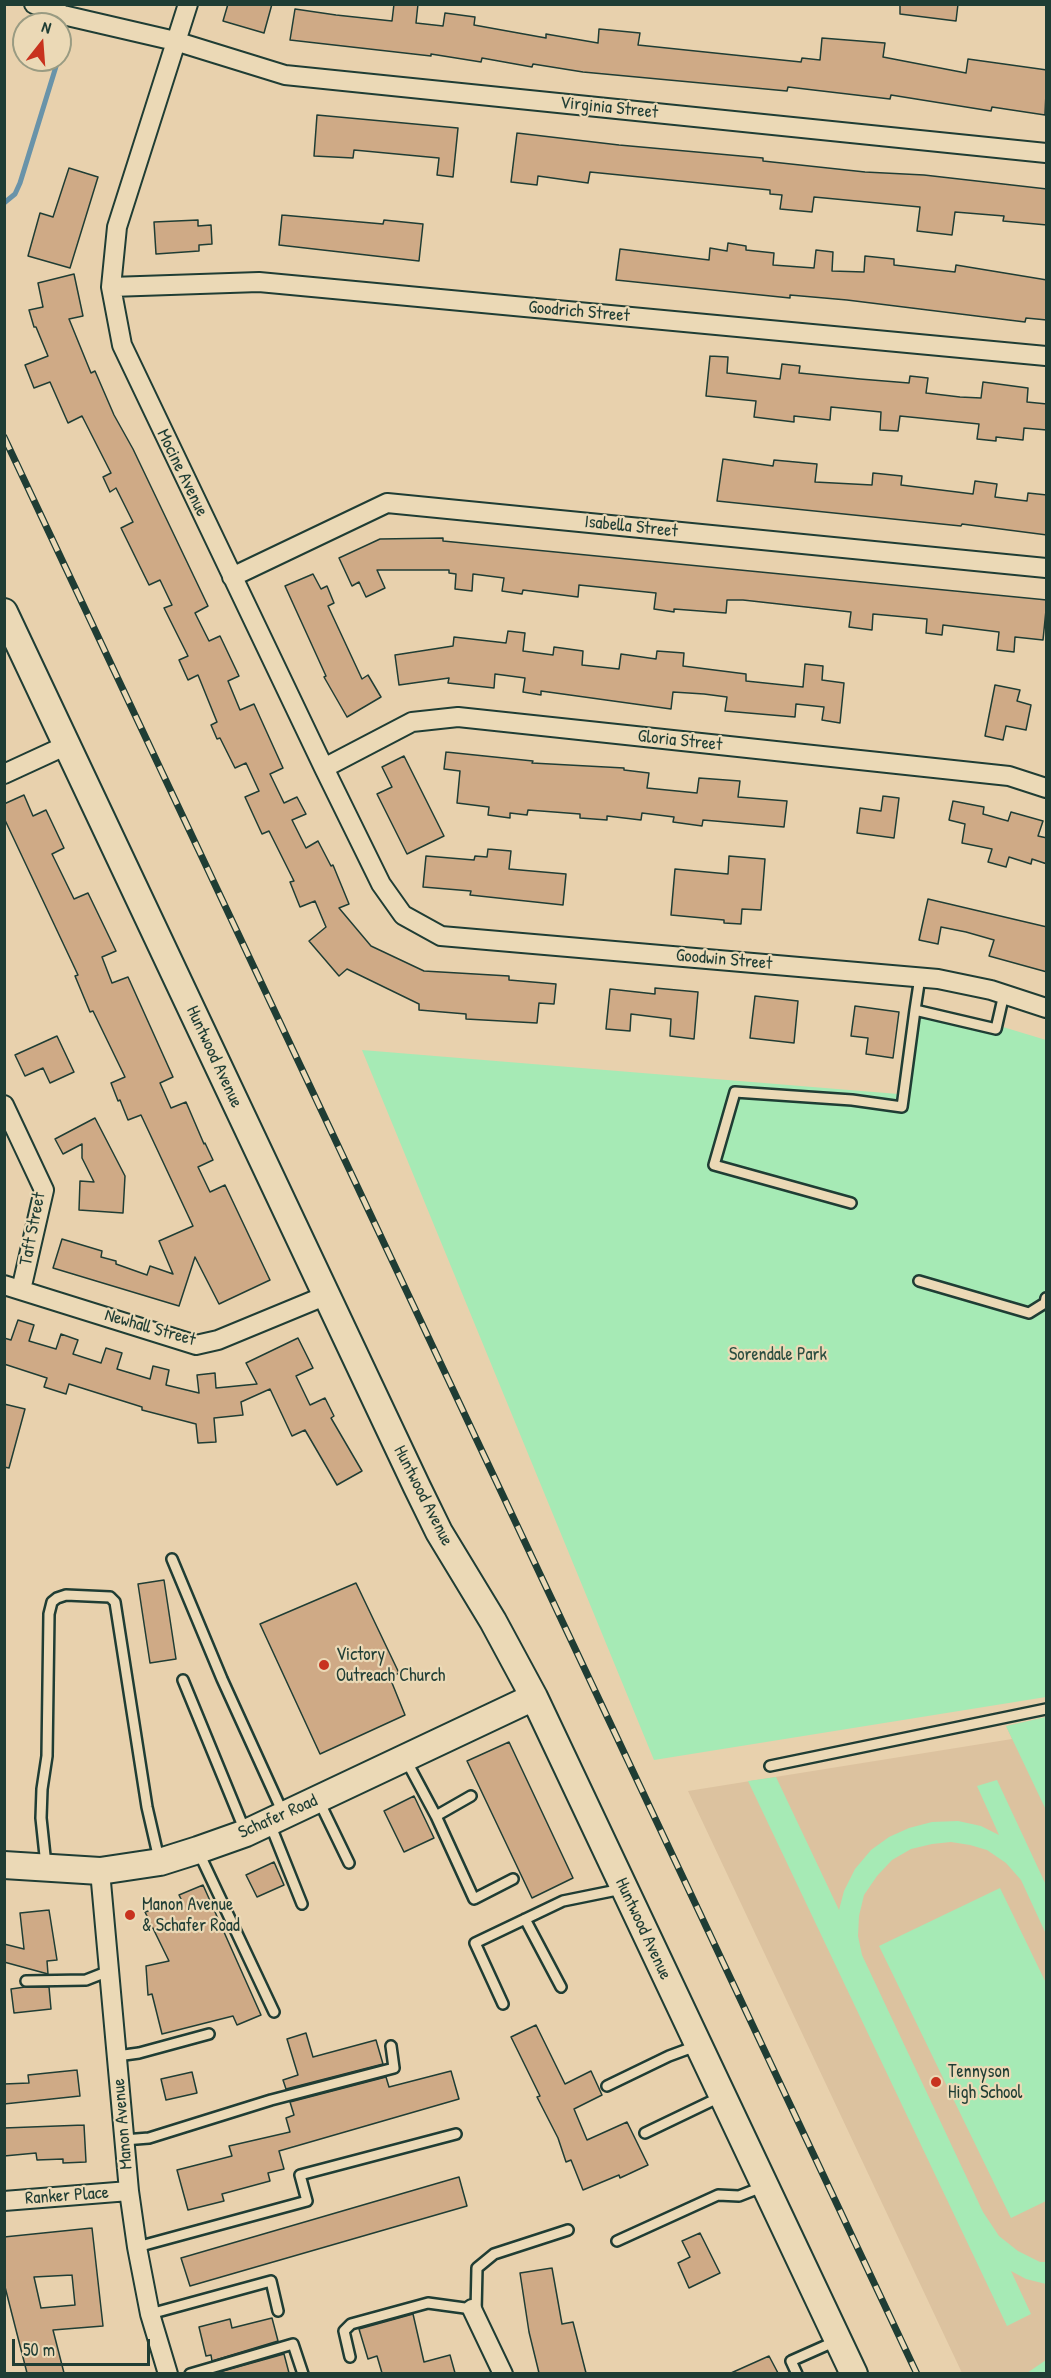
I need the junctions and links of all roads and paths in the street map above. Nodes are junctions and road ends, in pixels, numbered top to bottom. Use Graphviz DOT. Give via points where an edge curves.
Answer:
graph roads {
  1 [pos="34,4"];
  2 [pos="188,4"];
  3 [pos="175,41"];
  4 [pos="1047,153"];
  5 [pos="111,287"];
  6 [pos="1047,356"];
  7 [pos="1047,568"];
  8 [pos="232,577"];
  9 [pos="4,612"];
  10 [pos="67,745"];
  11 [pos="324,768"];
  12 [pos="4,774"];
  13 [pos="1047,788"];
  14 [pos="404,915"];
  15 [pos="920,977"];
  16 [pos="1004,994"];
  17 [pos="1047,1008"];
  18 [pos="915,1010"];
  19 [pos="4,1105"];
  20 [pos="851,1203"];
  21 [pos="919,1281"];
  22 [pos="13,1287"];
  23 [pos="327,1295"];
  24 [pos="1047,1298"];
  25 [pos="172,1559"];
  26 [pos="183,1680"];
  27 [pos="534,1697"];
  28 [pos="1047,1709"];
  29 [pos="404,1758"];
  30 [pos="770,1766"];
  31 [pos="471,1796"];
  32 [pos="317,1799"];
  33 [pos="436,1816"];
  34 [pos="277,1819"];
  35 [pos="246,1833"];
  36 [pos="198,1850"];
  37 [pos="160,1862"];
  38 [pos="349,1863"];
  39 [pos="4,1865"];
  40 [pos="46,1868"];
  41 [pos="100,1871"];
  42 [pos="513,1879"];
  43 [pos="624,1888"];
  44 [pos="302,1904"];
  45 [pos="525,1919"];
  46 [pos="110,1971"];
  47 [pos="26,1981"];
  48 [pos="561,1988"];
  49 [pos="503,2004"];
  50 [pos="274,2012"];
  51 [pos="209,2034"];
  52 [pos="698,2045"];
  53 [pos="391,2046"];
  54 [pos="117,2056"];
  55 [pos="607,2086"];
  56 [pos="722,2096"];
  57 [pos="645,2133"];
  58 [pos="456,2134"];
  59 [pos="124,2140"];
  60 [pos="765,2186"];
  61 [pos="129,2191"];
  62 [pos="4,2201"];
  63 [pos="568,2230"];
  64 [pos="617,2241"];
  65 [pos="137,2247"];
  66 [pos="278,2311"];
  67 [pos="474,2313"];
  68 [pos="150,2314"];
  69 [pos="838,2340"];
  70 [pos="350,2357"];
  71 [pos="168,2373"];
  72 [pos="190,2373"];
  73 [pos="303,2373"];
  74 [pos="503,2373"];
  75 [pos="796,2373"];
  76 [pos="854,2373"];
  1 -- 3 [label="street, Virginia Street" via="63,15"];
  2 -- 3 [label="street, Mocine Avenue"];
  3 -- 4 [label="street, Virginia Street" via="285,75"];
  3 -- 5 [label="street, Mocine Avenue" via="117,227"];
  5 -- 6 [label="street, Goodrich Street" via="259,282"];
  5 -- 8 [label="street, Mocine Avenue" via="122,345"];
  7 -- 8 [label="street, Isabella Street" via="387,503"];
  8 -- 11 [label="street, Mocine Avenue"];
  9 -- 10 [label="street, Huntwood Avenue"];
  10 -- 12 [label="street"];
  10 -- 23 [label="street, Huntwood Avenue"];
  11 -- 13 [label="street, Gloria Street" via="412,722 458,717 1009,777"];
  11 -- 14 [label="street, Mocine Avenue" via="381,884"];
  14 -- 15 [label="street, Goodwin Street" via="441,936"];
  15 -- 16 [label="street, Goodwin Street"];
  15 -- 18 [label="lane"];
  16 -- 17 [label="street, Goodwin Street"];
  16 -- 18 [label="lane" via="996,1029"];
  18 -- 20 [label="lane" via="902,1107 735,1092 714,1165"];
  19 -- 22 [label="street, Taft Street" via="44,1190"];
  21 -- 24 [label="lane" via="1029,1313 1045,1304"];
  22 -- 23 [label="street, Newhall Street" via="196,1345 218,1340"];
  23 -- 27 [label="street, Huntwood Avenue" via="439,1532"];
  25 -- 34 [label="lane"];
  26 -- 35 [label="lane"];
  27 -- 29 [label="street, Schafer Road"];
  27 -- 43 [label="street, Huntwood Avenue"];
  28 -- 30 [label="lane"];
  29 -- 32 [label="street, Schafer Road"];
  29 -- 33 [label="lane"];
  31 -- 33 [label="lane"];
  32 -- 34 [label="street, Schafer Road"];
  32 -- 38 [label="lane"];
  33 -- 42 [label="lane" via="474,1899"];
  34 -- 35 [label="street, Schafer Road"];
  34 -- 44 [label="lane"];
  35 -- 36 [label="street, Schafer Road"];
  36 -- 37 [label="street, Schafer Road"];
  36 -- 50 [label="lane"];
  37 -- 40 [label="lane" via="147,1807 115,1602 110,1597 66,1595 52,1602 49,1614 41,1818"];
  37 -- 41 [label="street, Schafer Road"];
  39 -- 40 [label="street, Schafer Road"];
  40 -- 41 [label="street, Schafer Road"];
  41 -- 46 [label="street, Manon Avenue"];
  43 -- 45 [label="lane" via="563,1901"];
  43 -- 52 [label="street, Huntwood Avenue"];
  45 -- 48 [label="lane"];
  45 -- 49 [label="lane" via="475,1943"];
  46 -- 47 [label="lane" via="86,1980"];
  46 -- 54 [label="street, Manon Avenue"];
  51 -- 54 [label="lane"];
  52 -- 55 [label="lane"];
  52 -- 56 [label="street, Huntwood Avenue"];
  53 -- 59 [label="lane" via="394,2068 270,2100 149,2138"];
  54 -- 59 [label="street, Manon Avenue"];
  56 -- 57 [label="lane"];
  56 -- 60 [label="street, Huntwood Avenue"];
  58 -- 65 [label="lane" via="300,2175 307,2201"];
  59 -- 61 [label="street, Manon Avenue"];
  60 -- 64 [label="lane" via="739,2196 718,2195"];
  60 -- 69 [label="street, Huntwood Avenue"];
  61 -- 62 [label="street, Ranker Place"];
  61 -- 65 [label="street, Manon Avenue"];
  63 -- 67 [label="lane" via="494,2254 477,2268"];
  65 -- 68 [label="street, Manon Avenue"];
  66 -- 68 [label="lane" via="271,2281"];
  67 -- 70 [label="lane" via="428,2303 351,2324 344,2331"];
  67 -- 74 [label="street"];
  68 -- 71 [label="street, Manon Avenue"];
  69 -- 75 [label="lane" via="791,2361"];
  69 -- 76 [label="street, Huntwood Avenue"];
  72 -- 73 [label="lane" via="293,2344"];
}
